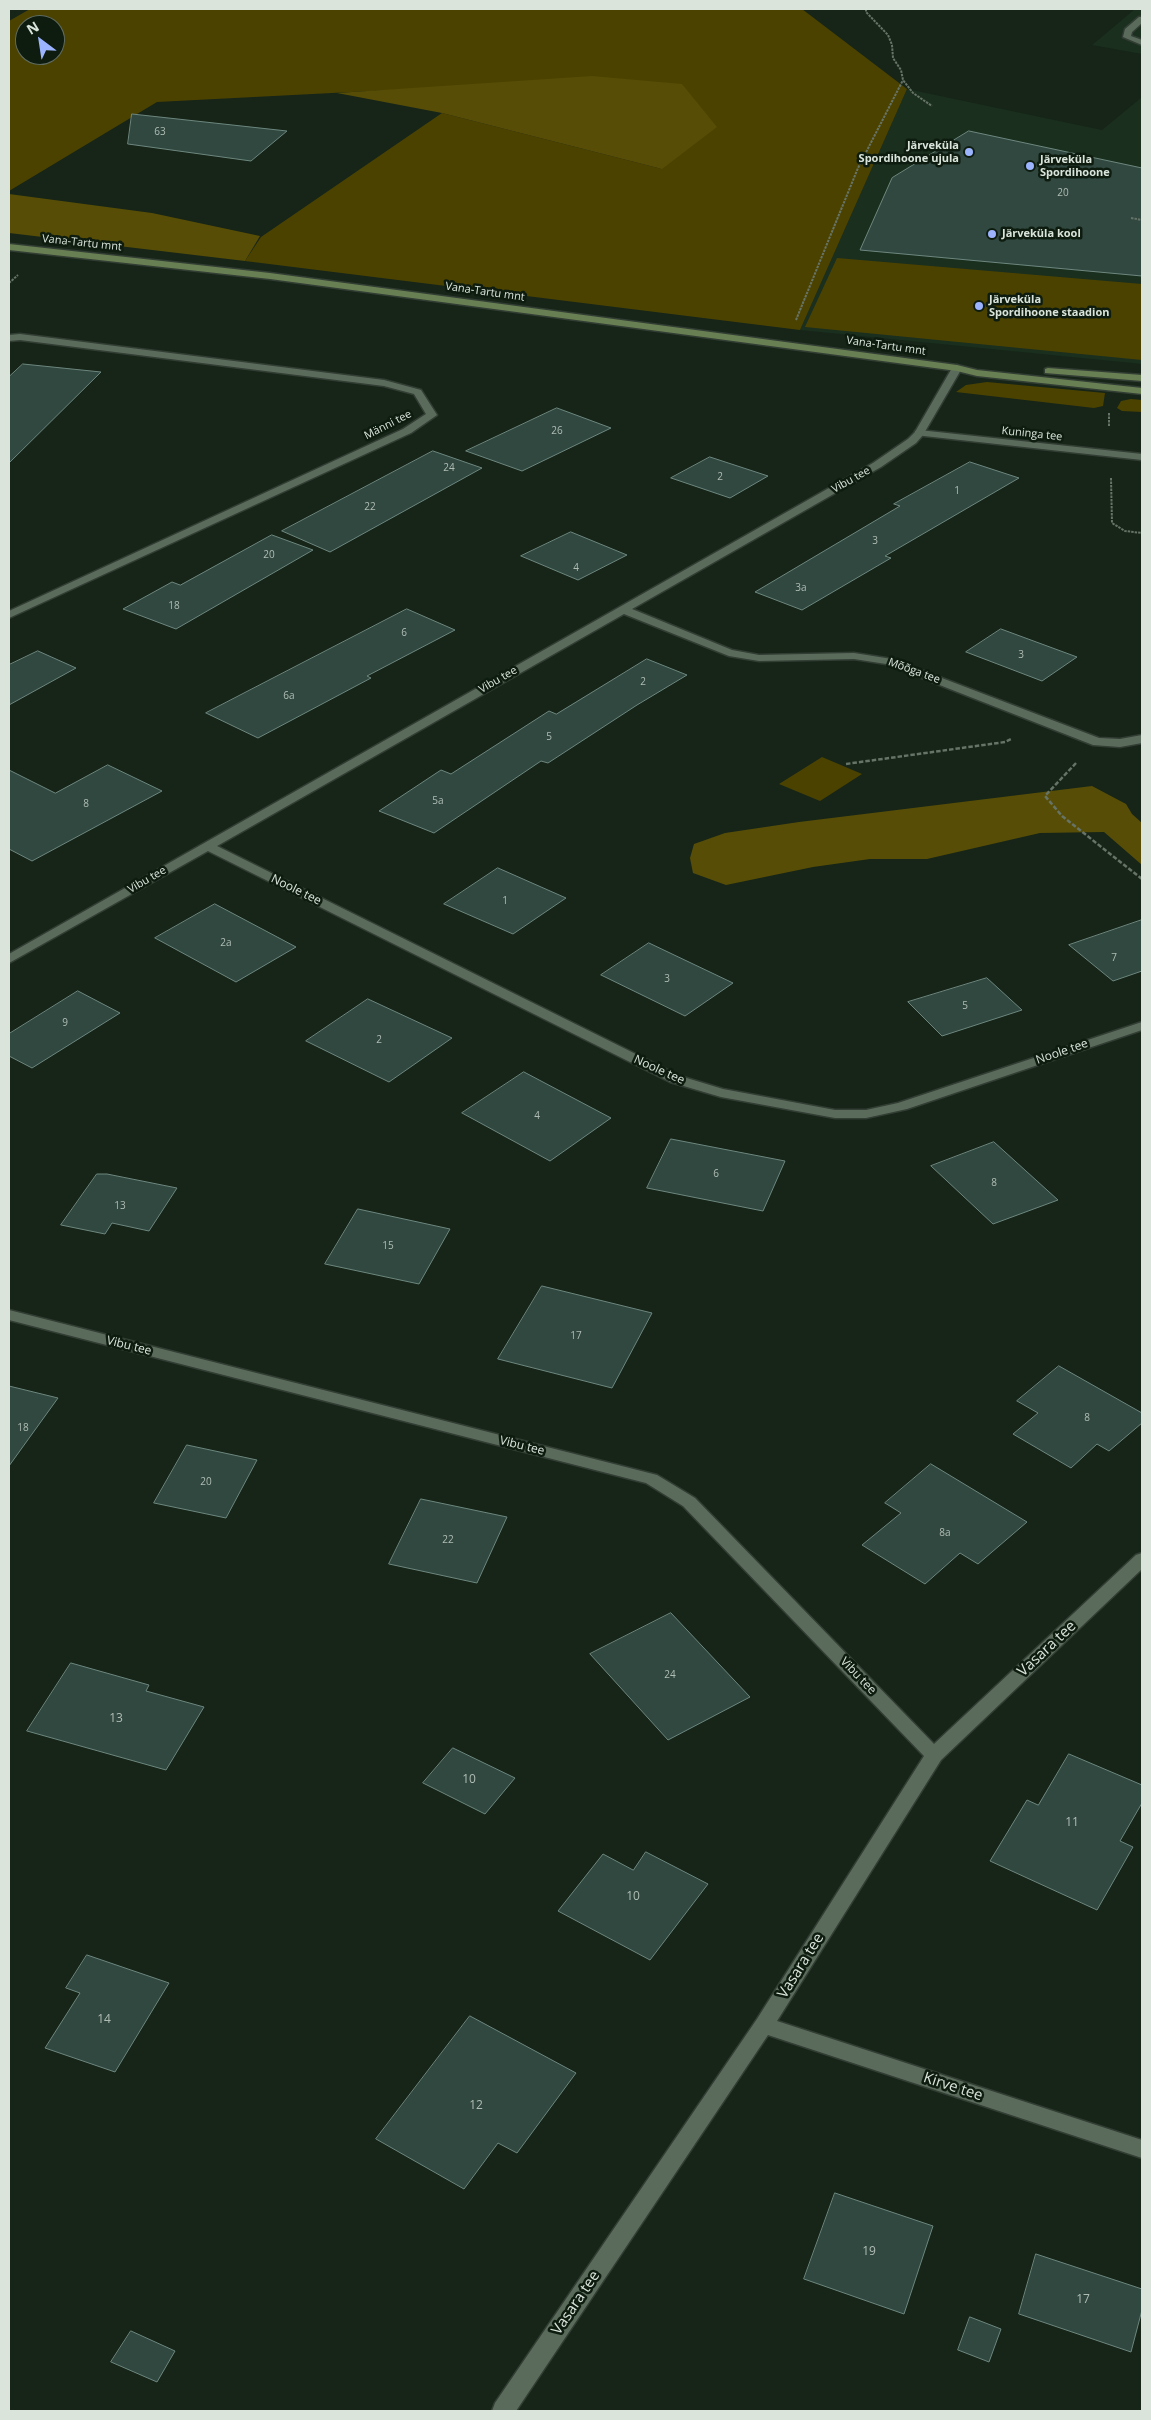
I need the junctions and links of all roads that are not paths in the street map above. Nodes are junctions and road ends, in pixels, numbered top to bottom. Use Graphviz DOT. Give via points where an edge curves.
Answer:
graph roads {
  1 [pos="1142,19"];
  2 [pos="1142,44"];
  3 [pos="9,247"];
  4 [pos="9,338"];
  5 [pos="957,368"];
  6 [pos="1142,378"];
  7 [pos="1142,390"];
  8 [pos="919,433"];
  9 [pos="1142,457"];
  10 [pos="623,609"];
  11 [pos="9,615"];
  12 [pos="1142,739"];
  13 [pos="207,846"];
  14 [pos="9,959"];
  15 [pos="1142,1026"];
  16 [pos="9,1315"];
  17 [pos="1142,1559"];
  18 [pos="934,1755"];
  19 [pos="764,2025"];
  20 [pos="1142,2149"];
  21 [pos="503,2411"];
  1 -- 2 [label="street" via="1128,31 1127,37"];
  3 -- 5 [label="street, Vana-Tartu mnt" via="270,276"];
  4 -- 11 [label="street, Männi tee" via="384,383 418,392 432,415 407,431"];
  5 -- 6 [label="street, Vana-Tartu mnt" via="980,366"];
  5 -- 7 [label="street, Vana-Tartu mnt" via="977,373"];
  5 -- 8 [label="street, Vibu tee"];
  8 -- 9 [label="street, Kuninga tee"];
  8 -- 10 [label="street, Vibu tee" via="878,465"];
  10 -- 12 [label="street, Mõõga tee" via="729,653 759,658 854,656 888,661 1097,742"];
  10 -- 13 [label="street, Vibu tee"];
  13 -- 14 [label="street, Vibu tee"];
  13 -- 15 [label="street, Noole tee" via="675,1079 721,1093 835,1114 866,1114 902,1106"];
  16 -- 18 [label="street, Vibu tee" via="651,1479 689,1502"];
  17 -- 18 [label="street, Vasara tee"];
  18 -- 19 [label="street, Vasara tee"];
  19 -- 20 [label="street, Kirve tee"];
  19 -- 21 [label="street, Vasara tee"];
}
